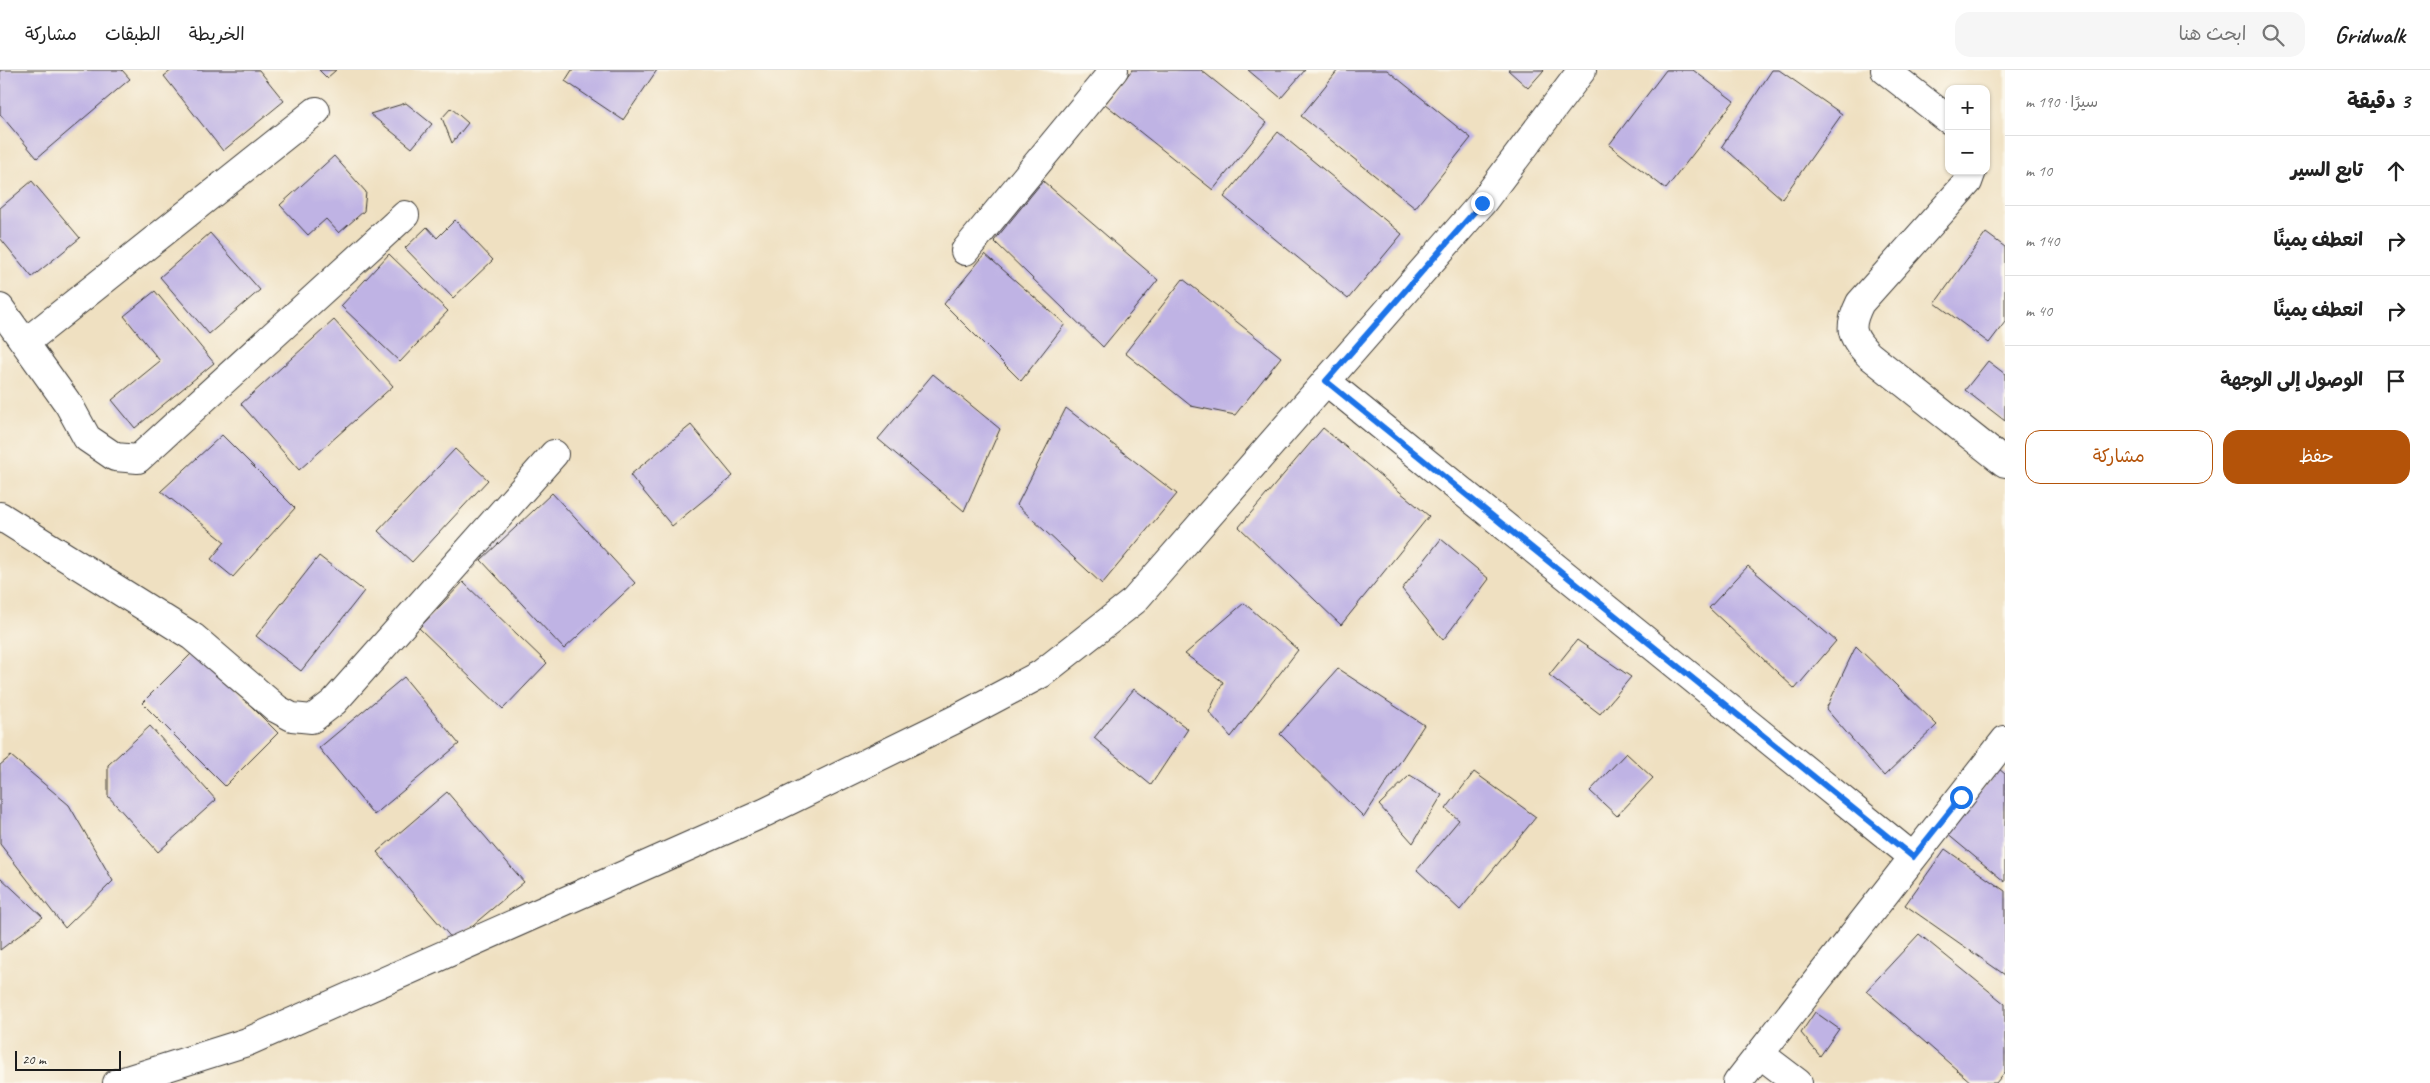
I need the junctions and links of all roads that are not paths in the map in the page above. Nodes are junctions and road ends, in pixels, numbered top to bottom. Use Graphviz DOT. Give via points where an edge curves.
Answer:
graph roads {
  1 [pos="1114,70"];
  2 [pos="1582,70"];
  3 [pos="1885,70"];
  4 [pos="316,111"];
  5 [pos="1945,117"];
  6 [pos="1971,175"];
  7 [pos="405,215"];
  8 [pos="965,251"];
  9 [pos="0,308"];
  10 [pos="26,342"];
  11 [pos="1326,381"];
  12 [pos="554,454"];
  13 [pos="2005,463"];
  14 [pos="0,516"];
  15 [pos="2005,740"];
  16 [pos="1913,857"];
  17 [pos="1760,1054"];
  18 [pos="118,1083"];
  19 [pos="1737,1083"];
  20 [pos="1798,1083"];
  1 -- 8 [label="street"];
  2 -- 11 [label="street" via="1482,203"];
  3 -- 5 [label="street"];
  4 -- 10 [label="street"];
  6 -- 13 [label="street" via="1968,182 1860,303 1852,319 1852,331 1856,342 1869,355"];
  7 -- 10 [label="street" via="138,459 115,457 87,438"];
  9 -- 10 [label="street"];
  11 -- 16 [label="street"];
  11 -- 18 [label="street" via="1134,601 1041,674 747,820 247,1042"];
  12 -- 14 [label="street" via="334,702 312,719 292,717 277,709 192,637"];
  15 -- 16 [label="street"];
  16 -- 17 [label="street"];
  17 -- 19 [label="street"];
  17 -- 20 [label="street"];
}
